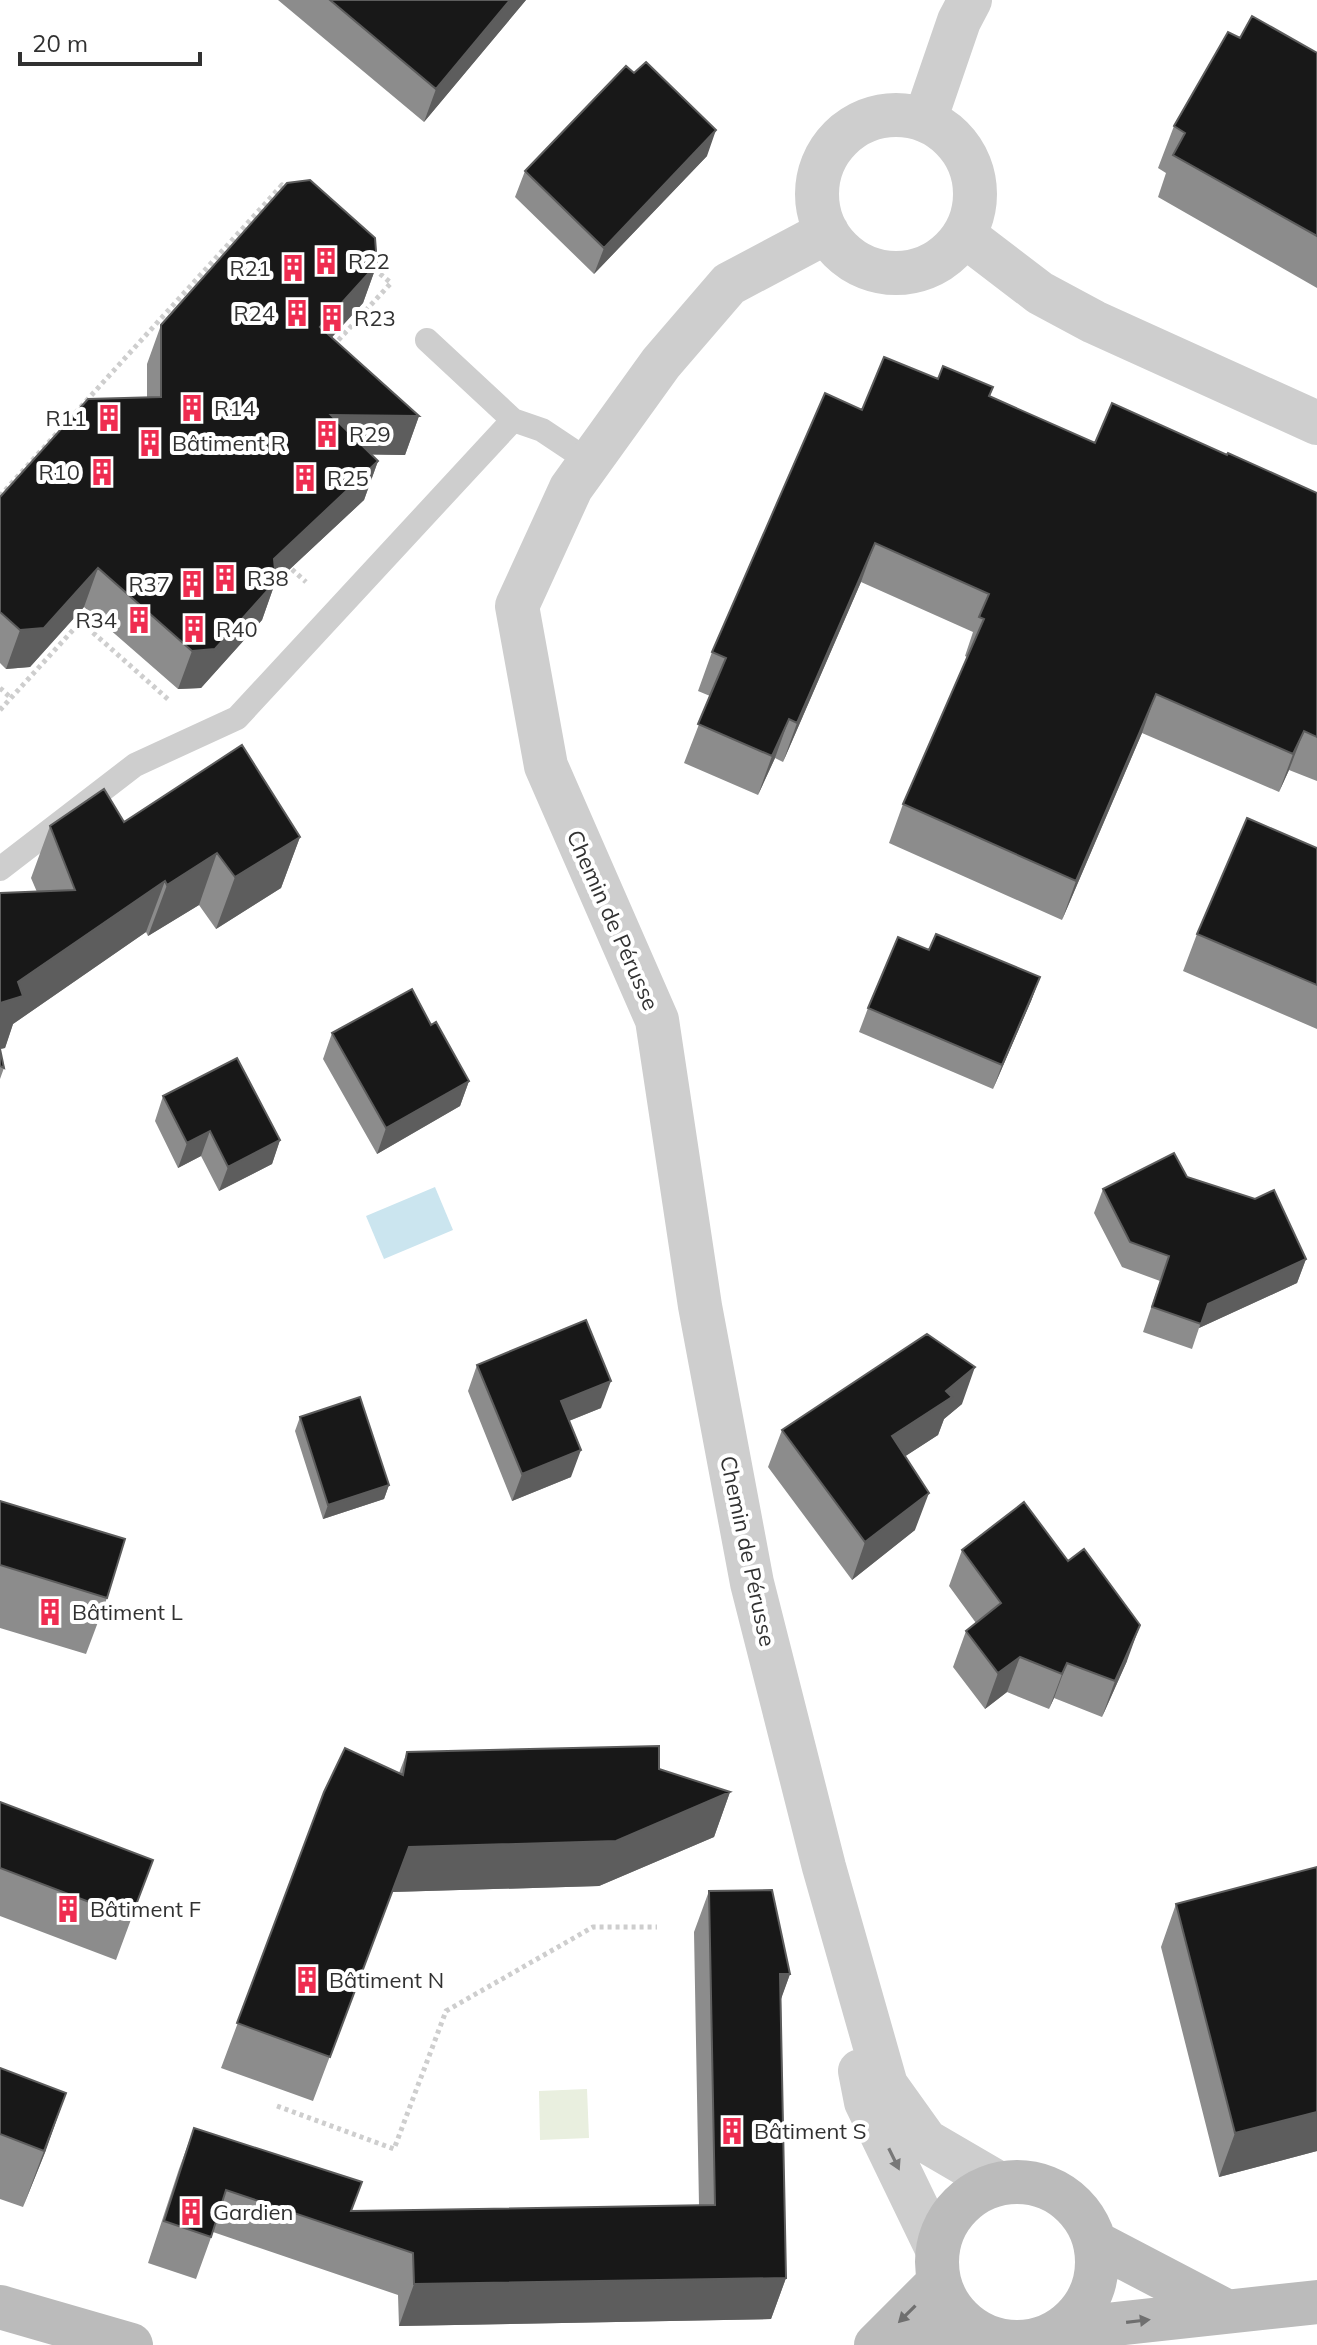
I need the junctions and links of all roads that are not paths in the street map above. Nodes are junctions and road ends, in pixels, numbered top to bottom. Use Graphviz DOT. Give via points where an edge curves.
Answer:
graph roads {
  1 [pos="970,0"];
  2 [pos="925,120"];
  3 [pos="827,232"];
  4 [pos="964,235"];
  5 [pos="427,340"];
  6 [pos="513,420"];
  7 [pos="1317,423"];
  8 [pos="590,462"];
  9 [pos="0,869"];
  10 [pos="824,1867"];
  11 [pos="998,2183"];
  12 [pos="1096,2243"];
  13 [pos="938,2266"];
  14 [pos="1317,2302"];
  15 [pos="0,2307"];
  16 [pos="1226,2311"];
  17 [pos="960,2337"];
  18 [pos="1044,2339"];
  19 [pos="131,2345"];
  20 [pos="876,2345"];
  1 -- 2 [label="street"];
  2 -- 3 [label="street" via="871,118 847,132 828,153 818,178 817,206"];
  2 -- 4 [label="street" via="949,135 966,156 975,182 974,209"];
  3 -- 4 [label="street" via="844,253 868,267 894,273 922,269 946,256"];
  3 -- 8 [label="street, Chemin de Pérusse" via="729,284 661,363"];
  4 -- 7 [label="street" via="1040,293 1080,315"];
  5 -- 6 [label="lane"];
  6 -- 8 [label="lane" via="542,430"];
  6 -- 9 [label="lane" via="237,718 135,765"];
  8 -- 10 [label="street, Chemin de Pérusse" via="571,488 517,606 546,766 657,1020 700,1306 752,1583"];
  10 -- 11 [label="street, Chemin de Pérusse" via="886,2085 926,2141"];
  10 -- 13 [label="street, Chemin de Pérusse, one-way" via="866,2102"];
  11 -- 12 [label="street" via="1047,2188 1070,2201"];
  11 -- 13 [label="street" via="964,2200 951,2215"];
  12 -- 16 [label="street"];
  12 -- 18 [label="street" via="1092,2293 1080,2314"];
  13 -- 17 [label="street"];
  13 -- 20 [label="street, one-way"];
  14 -- 16 [label="street"];
  15 -- 19 [label="street"];
  18 -- 16 [label="street, one-way"];
  17 -- 18 [label="street" via="1016,2344"];
}
